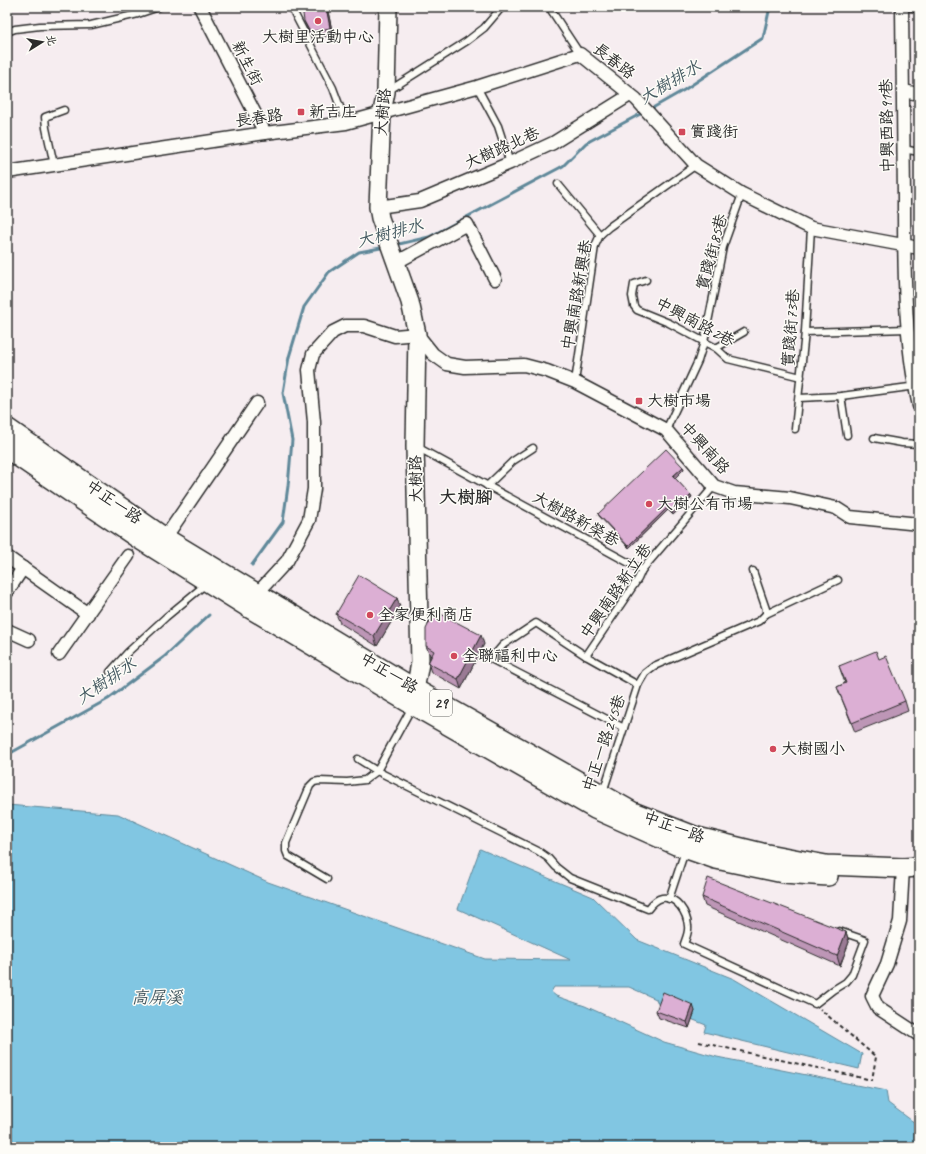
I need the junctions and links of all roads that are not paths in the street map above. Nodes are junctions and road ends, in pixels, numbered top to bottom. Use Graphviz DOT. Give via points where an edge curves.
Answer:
graph roads {
  1 [pos="160,7"];
  2 [pos="200,7"];
  3 [pos="291,7"];
  4 [pos="388,7"];
  5 [pos="502,7"];
  6 [pos="549,7"];
  7 [pos="902,7"];
  8 [pos="911,7"];
  9 [pos="919,10"];
  10 [pos="7,32"];
  11 [pos="580,54"];
  12 [pos="477,87"];
  13 [pos="903,91"];
  14 [pos="386,92"];
  15 [pos="919,94"];
  16 [pos="633,97"];
  17 [pos="64,110"];
  18 [pos="382,112"];
  19 [pos="346,123"];
  20 [pos="266,133"];
  21 [pos="903,149"];
  22 [pos="919,152"];
  23 [pos="510,163"];
  24 [pos="54,165"];
  25 [pos="696,165"];
  26 [pos="7,172"];
  27 [pos="558,184"];
  28 [pos="742,194"];
  29 [pos="379,212"];
  30 [pos="811,228"];
  31 [pos="600,236"];
  32 [pos="904,246"];
  33 [pos="919,248"];
  34 [pos="396,259"];
  35 [pos="494,280"];
  36 [pos="646,280"];
  37 [pos="908,329"];
  38 [pos="744,332"];
  39 [pos="805,332"];
  40 [pos="417,334"];
  41 [pos="704,342"];
  42 [pos="716,348"];
  43 [pos="801,377"];
  44 [pos="575,382"];
  45 [pos="917,386"];
  46 [pos="841,396"];
  47 [pos="798,398"];
  48 [pos="257,403"];
  49 [pos="919,406"];
  50 [pos="7,428"];
  51 [pos="795,429"];
  52 [pos="666,430"];
  53 [pos="847,435"];
  54 [pos="874,438"];
  55 [pos="919,444"];
  56 [pos="415,446"];
  57 [pos="533,448"];
  58 [pos="7,449"];
  59 [pos="487,486"];
  60 [pos="714,486"];
  61 [pos="919,524"];
  62 [pos="165,538"];
  63 [pos="128,556"];
  64 [pos="7,557"];
  65 [pos="23,568"];
  66 [pos="642,570"];
  67 [pos="753,571"];
  68 [pos="838,580"];
  69 [pos="209,582"];
  70 [pos="7,592"];
  71 [pos="252,599"];
  72 [pos="88,614"];
  73 [pos="766,614"];
  74 [pos="7,630"];
  75 [pos="29,640"];
  76 [pos="59,654"];
  77 [pos="586,656"];
  78 [pos="110,672"];
  79 [pos="638,685"];
  80 [pos="414,697"];
  81 [pos="624,728"];
  82 [pos="358,759"];
  83 [pos="378,771"];
  84 [pos="598,801"];
  85 [pos="686,849"];
  86 [pos="911,874"];
  87 [pos="327,879"];
  88 [pos="669,898"];
  89 [pos="830,928"];
  90 [pos="919,1035"];
  1 -- 10 [label="lane" via="92,25 40,26"];
  2 -- 20 [label="street, 新生街"];
  3 -- 19 [label="lane" via="333,88"];
  4 -- 14 [label="street, 大樹路"];
  5 -- 14 [label="lane" via="484,28 467,41"];
  6 -- 11 [label="lane"];
  7 -- 13 [label="street, 中興西路91巷"];
  8 -- 9 [label="lane"];
  11 -- 12 [label="street, 長春路"];
  11 -- 16 [label="street, 長春路"];
  12 -- 18 [label="street, 長春路"];
  12 -- 23 [label="lane" via="498,126"];
  13 -- 15 [label="street"];
  13 -- 21 [label="street, 中興西路91巷"];
  14 -- 18 [label="street, 大樹路"];
  16 -- 23 [label="street, 大樹路北巷" via="553,143"];
  16 -- 25 [label="street, 長春路"];
  17 -- 24 [label="lane" via="45,117"];
  18 -- 19 [label="street, 長春路"];
  18 -- 29 [label="street, 大樹路"];
  19 -- 20 [label="street, 長春路"];
  20 -- 24 [label="street, 長春路"];
  21 -- 22 [label="lane"];
  21 -- 32 [label="street, 中興西路91巷"];
  23 -- 29 [label="street, 大樹路北巷" via="420,201"];
  24 -- 26 [label="street, 長春路"];
  25 -- 28 [label="street"];
  25 -- 31 [label="lane, 中興南路新興巷"];
  27 -- 31 [label="lane"];
  28 -- 30 [label="street"];
  28 -- 41 [label="lane, 實踐街85巷" via="723,246"];
  29 -- 34 [label="street, 大樹路"];
  30 -- 32 [label="street"];
  30 -- 39 [label="lane, 實踐街73巷"];
  31 -- 44 [label="lane, 中興南路新興巷" via="595,246"];
  32 -- 33 [label="street"];
  32 -- 37 [label="street"];
  34 -- 35 [label="street" via="467,224"];
  34 -- 40 [label="street, 大樹路"];
  36 -- 41 [label="lane, 中興南路2巷" via="634,284 632,296 637,310 669,323"];
  37 -- 39 [label="lane"];
  37 -- 45 [label="street"];
  38 -- 42 [label="lane"];
  39 -- 43 [label="lane, 實踐街73巷"];
  40 -- 44 [label="street, 中興南路" via="433,354 447,364 465,367 524,365"];
  40 -- 56 [label="street, 大樹路"];
  40 -- 71 [label="street" via="395,336 364,326 345,326 333,332 313,354 309,370 314,422 314,489 309,520 287,561"];
  41 -- 42 [label="lane, 中興南路2巷"];
  41 -- 52 [label="lane, 實踐街85巷" via="698,361"];
  42 -- 43 [label="lane, 中興南路2巷" via="728,359"];
  43 -- 47 [label="lane, 實踐街73巷"];
  44 -- 52 [label="street, 中興南路"];
  45 -- 46 [label="lane"];
  45 -- 49 [label="street"];
  46 -- 47 [label="lane"];
  46 -- 53 [label="lane"];
  47 -- 51 [label="lane, 實踐街73巷"];
  48 -- 62 [label="street"];
  50 -- 62 [label="main road, 中正一路 / 29"];
  52 -- 60 [label="street, 中興南路"];
  54 -- 55 [label="lane"];
  56 -- 59 [label="lane, 大樹路新榮巷"];
  56 -- 80 [label="street, 大樹路" via="420,663"];
  57 -- 59 [label="lane" via="514,461"];
  58 -- 69 [label="main road, 中正一路 / 29" via="136,537"];
  59 -- 66 [label="lane, 大樹路新榮巷"];
  60 -- 61 [label="street, 中興南路" via="734,493 806,501 836,508 850,517"];
  60 -- 66 [label="lane, 中興南路新立巷"];
  62 -- 71 [label="main road, 中正一路 / 29"];
  63 -- 72 [label="street"];
  64 -- 65 [label="street"];
  65 -- 70 [label="street"];
  65 -- 72 [label="street"];
  66 -- 77 [label="lane, 中興南路新立巷"];
  67 -- 73 [label="lane"];
  68 -- 73 [label="lane, 中正一路245巷"];
  69 -- 71 [label="main road, 中正一路 / 29"];
  69 -- 78 [label="lane" via="166,617"];
  71 -- 80 [label="main road, 中正一路 / 29"];
  72 -- 76 [label="street"];
  73 -- 79 [label="lane, 中正一路245巷" via="759,621 654,666 645,673"];
  74 -- 75 [label="street"];
  77 -- 79 [label="lane"];
  77 -- 81 [label="lane" via="536,623 503,645 491,659"];
  79 -- 81 [label="lane, 中正一路245巷"];
  80 -- 83 [label="lane"];
  80 -- 84 [label="main road, 中正一路 / 29"];
  81 -- 84 [label="lane, 中正一路245巷"];
  82 -- 83 [label="lane"];
  83 -- 87 [label="lane" via="364,780 319,781 310,786 286,843 286,851 288,856"];
  83 -- 88 [label="lane" via="538,850 570,878 648,909 661,898"];
  84 -- 85 [label="main road, 中正一路 / 29"];
  84 -- 86 [label="main road, 中正一路 / 29" via="697,838 826,865"];
  85 -- 86 [label="main road, 中正一路 / 29" via="716,859 783,873"];
  85 -- 88 [label="lane"];
  86 -- 90 [label="street" via="900,921 872,996 878,1008"];
  88 -- 89 [label="lane" via="677,903 687,918 689,927 684,944 815,1004 852,975 865,940"];
}
